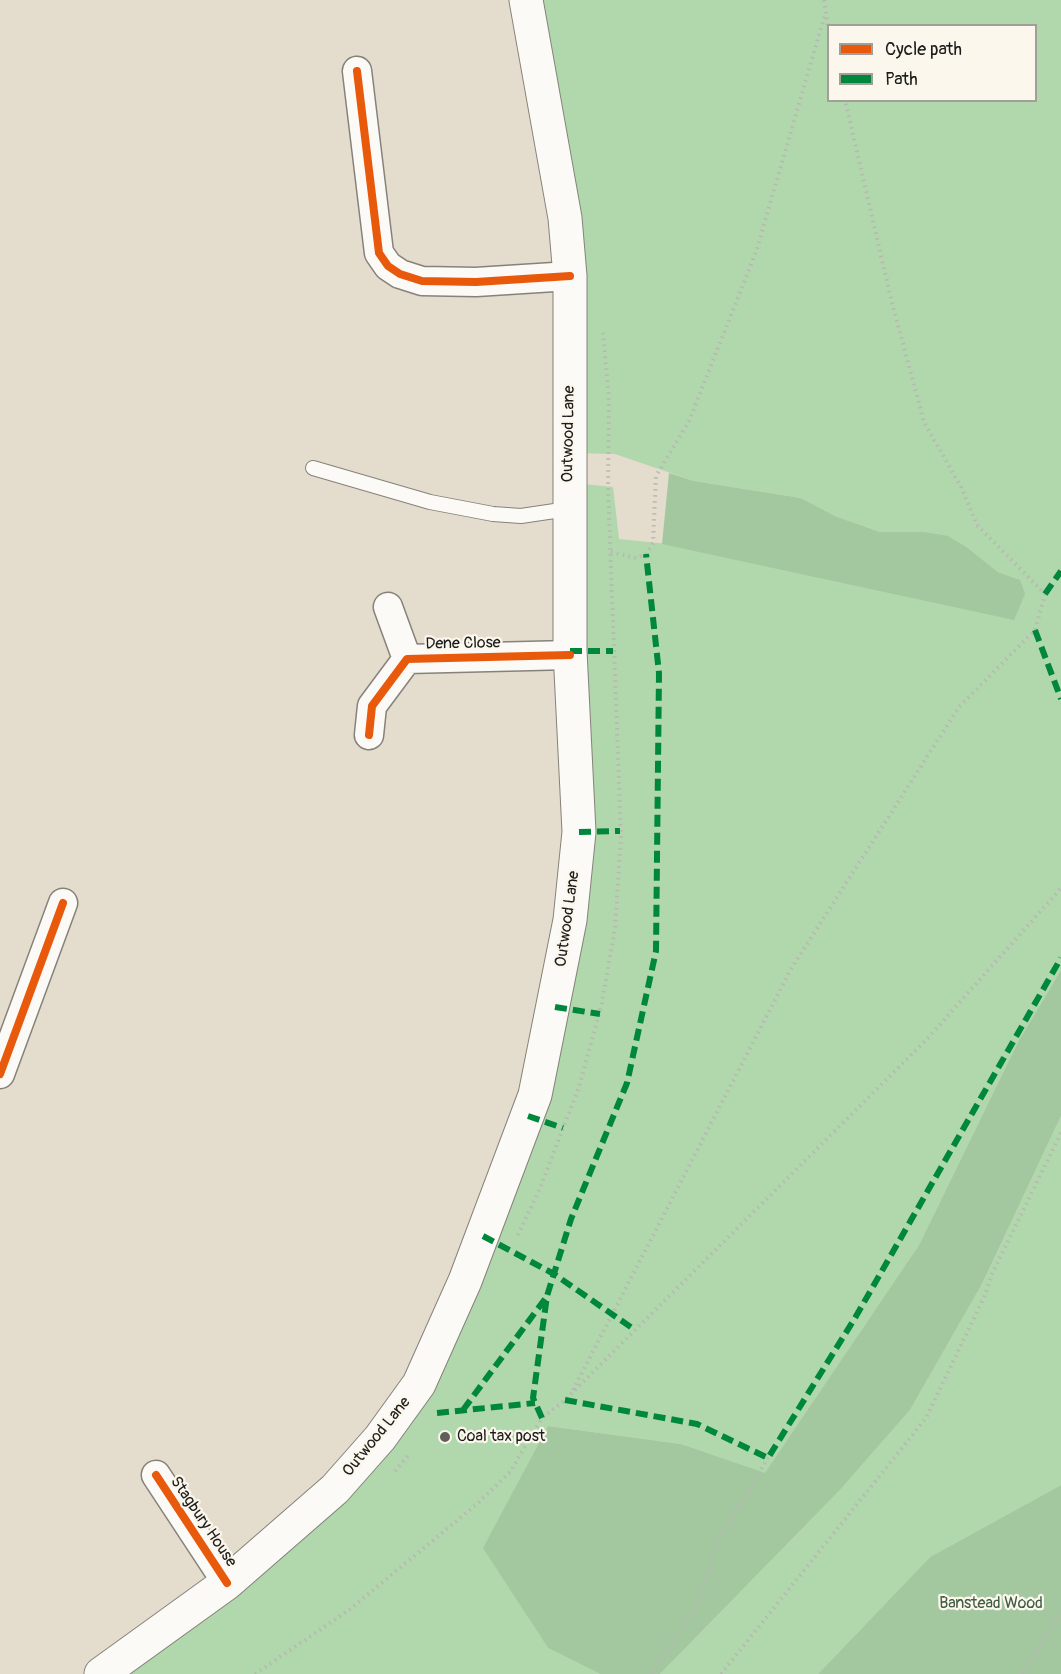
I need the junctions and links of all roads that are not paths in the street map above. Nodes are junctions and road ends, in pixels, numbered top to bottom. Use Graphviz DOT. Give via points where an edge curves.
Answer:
graph roads {
  1 [pos="526,0"];
  2 [pos="357,71"];
  3 [pos="570,276"];
  4 [pos="313,468"];
  5 [pos="568,509"];
  6 [pos="388,607"];
  7 [pos="570,655"];
  8 [pos="407,659"];
  9 [pos="369,735"];
  10 [pos="63,903"];
  11 [pos="0,1074"];
  12 [pos="156,1475"];
  13 [pos="227,1583"];
  14 [pos="101,1674"];
  1 -- 3 [label="main road, Outwood Lane" via="565,218"];
  2 -- 3 [label="street" via="379,253 388,266 422,281"];
  3 -- 5 [label="main road, Outwood Lane"];
  4 -- 5 [label="lane" via="430,502 493,514 521,516"];
  5 -- 7 [label="main road, Outwood Lane"];
  6 -- 8 [label="street"];
  7 -- 8 [label="street, Dene Close"];
  7 -- 13 [label="main road, Outwood Lane" via="579,832 570,920 536,1095 506,1178 419,1384 380,1438 334,1488"];
  8 -- 9 [label="street, Dene Close" via="372,706"];
  10 -- 11 [label="street"];
  12 -- 13 [label="street, Stagbury House"];
  13 -- 14 [label="main road, Outwood Lane"];
}
